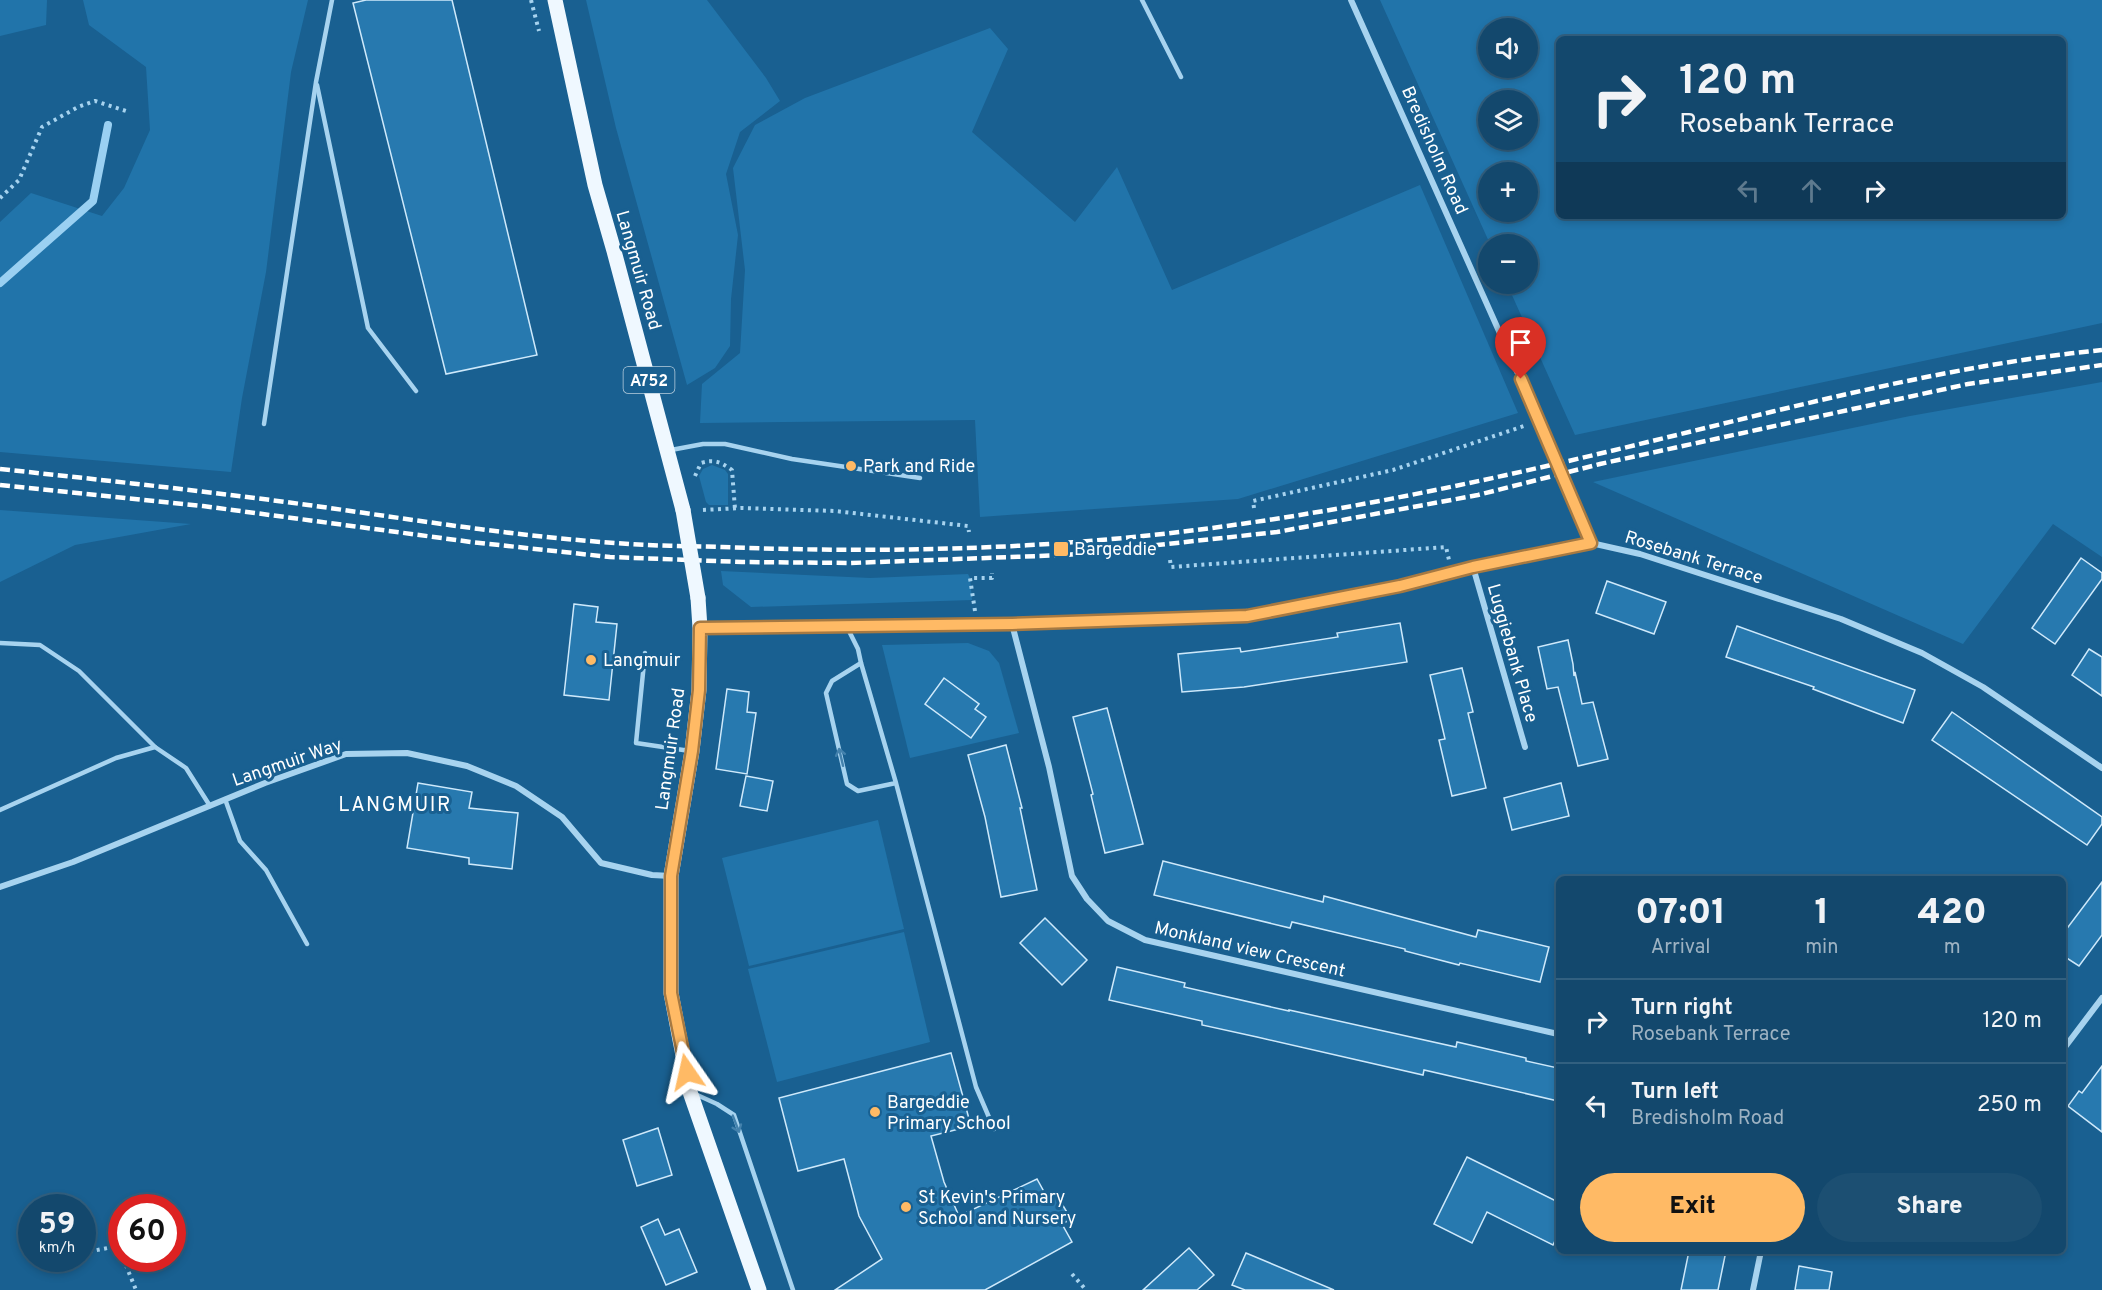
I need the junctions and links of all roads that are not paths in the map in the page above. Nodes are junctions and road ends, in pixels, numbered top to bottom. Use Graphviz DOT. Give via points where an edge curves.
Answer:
graph roads {
  1 [pos="332,0"];
  2 [pos="555,0"];
  3 [pos="1142,0"];
  4 [pos="1351,0"];
  5 [pos="1181,77"];
  6 [pos="316,82"];
  7 [pos="416,391"];
  8 [pos="264,424"];
  9 [pos="668,451"];
  10 [pos="920,478"];
  11 [pos="1591,543"];
  12 [pos="1473,567"];
  13 [pos="1012,624"];
  14 [pos="847,627"];
  15 [pos="700,628"];
  16 [pos="0,643"];
  17 [pos="645,654"];
  18 [pos="861,663"];
  19 [pos="155,747"];
  20 [pos="1526,747"];
  21 [pos="692,751"];
  22 [pos="2102,768"];
  23 [pos="896,783"];
  24 [pos="225,800"];
  25 [pos="210,806"];
  26 [pos="0,810"];
  27 [pos="671,876"];
  28 [pos="0,887"];
  29 [pos="307,944"];
  30 [pos="2102,998"];
  31 [pos="1556,1034"];
  32 [pos="2066,1046"];
  33 [pos="690,1092"];
  34 [pos="994,1129"];
  35 [pos="1760,1254"];
  36 [pos="759,1290"];
  37 [pos="793,1290"];
  38 [pos="1754,1290"];
  1 -- 6 [label="lane"];
  2 -- 9 [label="main road, Langmuir Road / A752" via="595,185"];
  3 -- 5 [label="lane"];
  4 -- 11 [label="street, Bredisholm Road, bridge"];
  6 -- 7 [label="lane" via="368,328"];
  6 -- 8 [label="lane"];
  9 -- 10 [label="lane" via="725,444 792,459"];
  9 -- 15 [label="main road, Langmuir Road / A752, bridge" via="683,510"];
  11 -- 12 [label="street, Rosebank Terrace"];
  11 -- 22 [label="street, Rosebank Terrace" via="1640,554 1830,616 1922,653 1983,687"];
  12 -- 13 [label="street, Rosebank Terrace" via="1400,586 1247,616"];
  12 -- 20 [label="street, Luggiebank Place"];
  13 -- 14 [label="street, Rosebank Terrace"];
  13 -- 31 [label="street, Monkland view Crescent" via="1072,876 1108,921 1145,940"];
  14 -- 15 [label="street, Rosebank Terrace"];
  14 -- 18 [label="lane"];
  15 -- 21 [label="main road, Langmuir Road / A752" via="699,690"];
  16 -- 19 [label="lane" via="40,645 80,671"];
  17 -- 21 [label="lane" via="636,743"];
  18 -- 23 [label="lane"];
  23 -- 18 [label="lane, one-way" via="858,791 847,784 826,693 832,681"];
  19 -- 25 [label="lane" via="186,768"];
  19 -- 26 [label="lane" via="116,758"];
  21 -- 27 [label="main road, Langmuir Road / A752"];
  23 -- 34 [label="lane" via="976,1087"];
  24 -- 25 [label="street, Langmuir Way"];
  24 -- 27 [label="street, Langmuir Way" via="346,754 407,753 467,766 516,786 562,817 601,863"];
  24 -- 29 [label="lane" via="240,841 266,870"];
  25 -- 28 [label="street, Langmuir Way"];
  27 -- 33 [label="main road, Langmuir Road / A752" via="671,993"];
  30 -- 32 [label="street"];
  33 -- 36 [label="main road, Langmuir Road / A752"];
  33 -- 37 [label="lane, one-way" via="734,1115"];
  35 -- 38 [label="street"];
}
